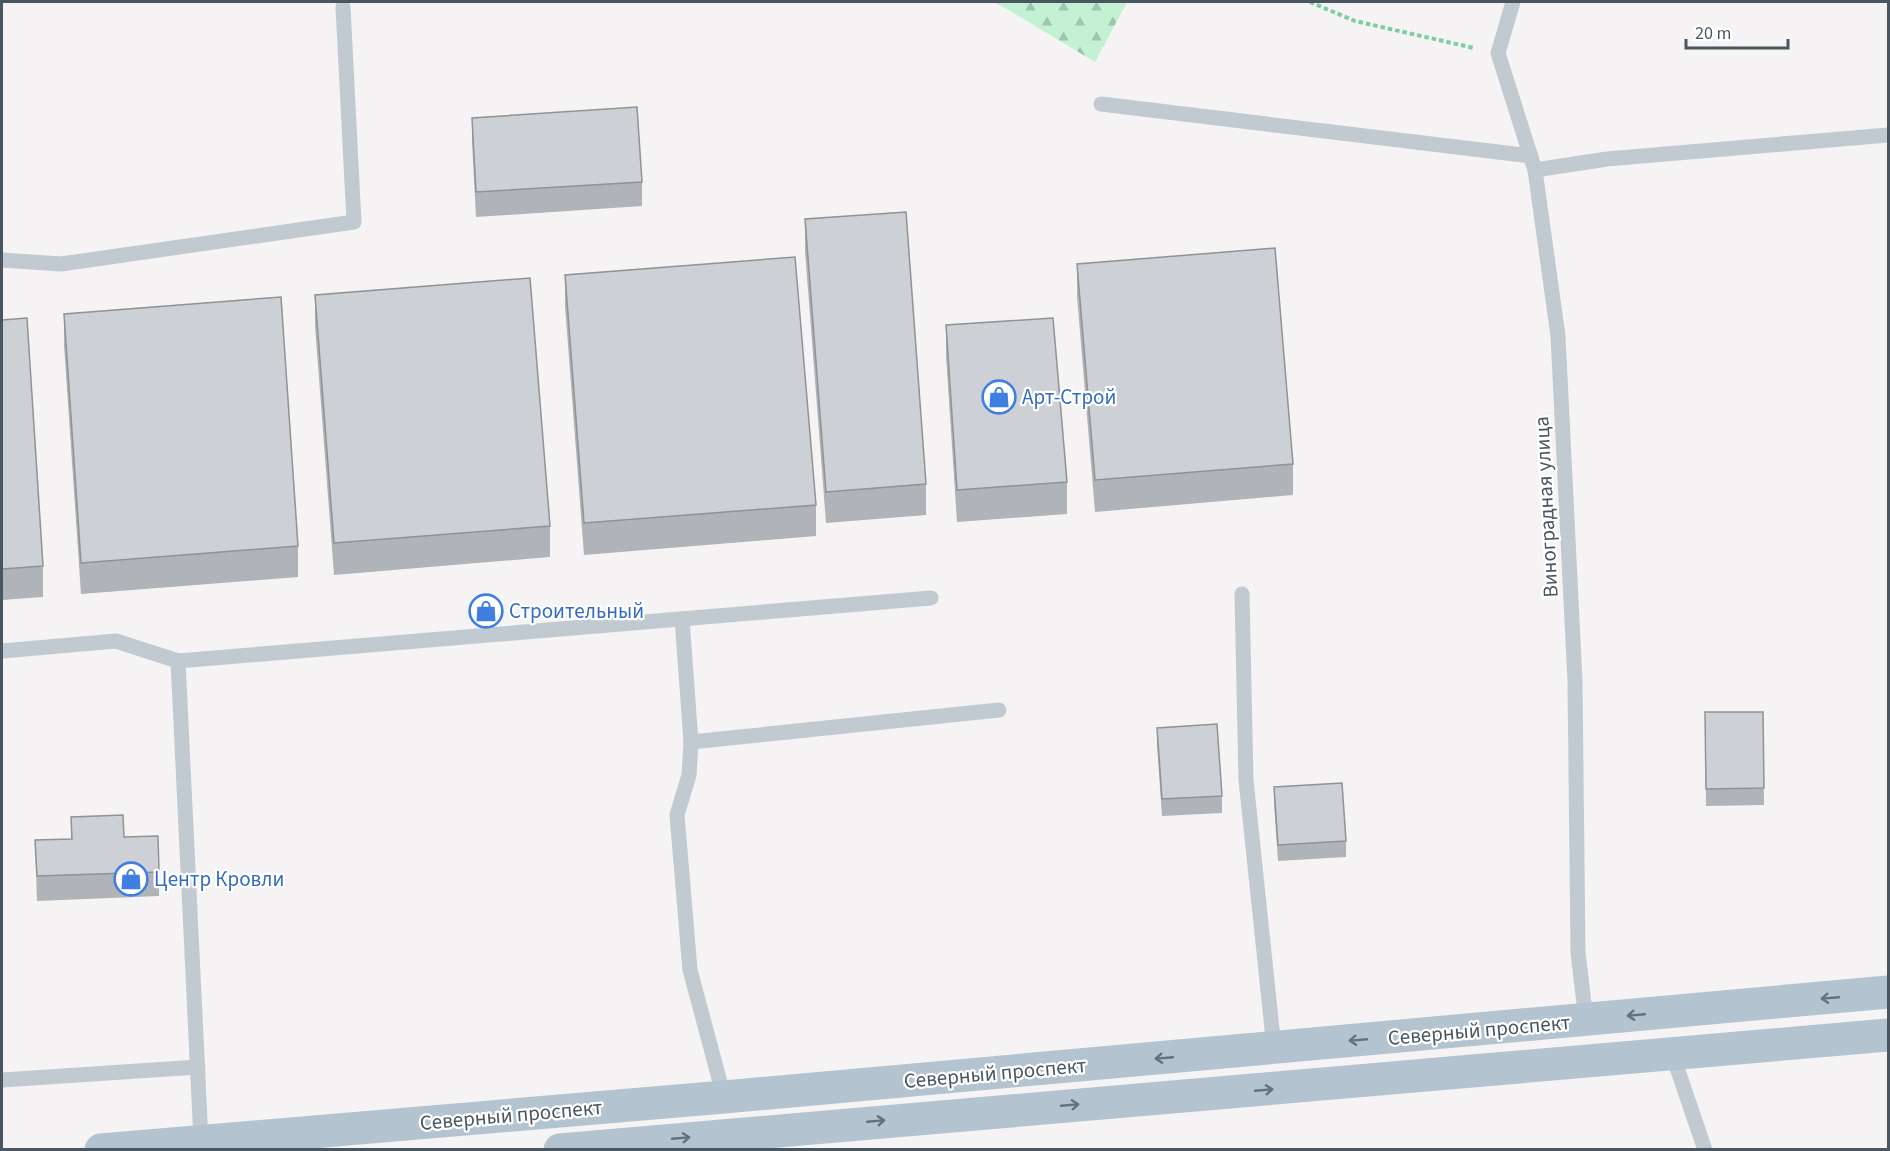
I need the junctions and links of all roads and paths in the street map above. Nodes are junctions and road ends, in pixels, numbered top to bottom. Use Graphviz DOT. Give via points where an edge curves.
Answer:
graph roads {
  1 [pos="1310,2"];
  2 [pos="1513,2"];
  3 [pos="343,7"];
  4 [pos="1498,53"];
  5 [pos="1101,104"];
  6 [pos="1888,135"];
  7 [pos="1533,163"];
  8 [pos="2,260"];
  9 [pos="1242,594"];
  10 [pos="931,598"];
  11 [pos="682,619"];
  12 [pos="2,651"];
  13 [pos="178,661"];
  14 [pos="999,710"];
  15 [pos="691,742"];
  16 [pos="1888,992"];
  17 [pos="1586,1020"];
  18 [pos="1888,1035"];
  19 [pos="1274,1048"];
  20 [pos="1672,1056"];
  21 [pos="198,1067"];
  22 [pos="2,1080"];
  23 [pos="724,1097"];
  24 [pos="201,1141"];
  25 [pos="101,1149"];
  26 [pos="560,1149"];
  27 [pos="1705,1149"];
  1 -- 4 [label="path" via="1355,21"];
  2 -- 4 [label="lane"];
  3 -- 8 [label="lane" via="354,222 61,264"];
  4 -- 7 [label="lane, Виноградная улица"];
  5 -- 7 [label="lane"];
  6 -- 7 [label="lane"];
  7 -- 17 [label="lane, Виноградная улица" via="1558,336 1575,681 1578,953"];
  9 -- 19 [label="lane" via="1246,780"];
  10 -- 11 [label="lane"];
  11 -- 13 [label="lane"];
  11 -- 15 [label="lane"];
  12 -- 13 [label="lane" via="116,641"];
  13 -- 21 [label="lane"];
  14 -- 15 [label="lane"];
  15 -- 23 [label="lane" via="689,775 677,815 690,970"];
  16 -- 17 [label="main road, Северный проспект, one-way"];
  17 -- 19 [label="main road, Северный проспект, one-way"];
  18 -- 20 [label="main road, Северный проспект"];
  19 -- 23 [label="main road, Северный проспект, one-way"];
  26 -- 20 [label="main road, Северный проспект, one-way"];
  20 -- 27 [label="lane"];
  21 -- 22 [label="lane"];
  21 -- 24 [label="lane"];
  23 -- 24 [label="main road, Северный проспект"];
  24 -- 25 [label="main road, Северный проспект"];
}
